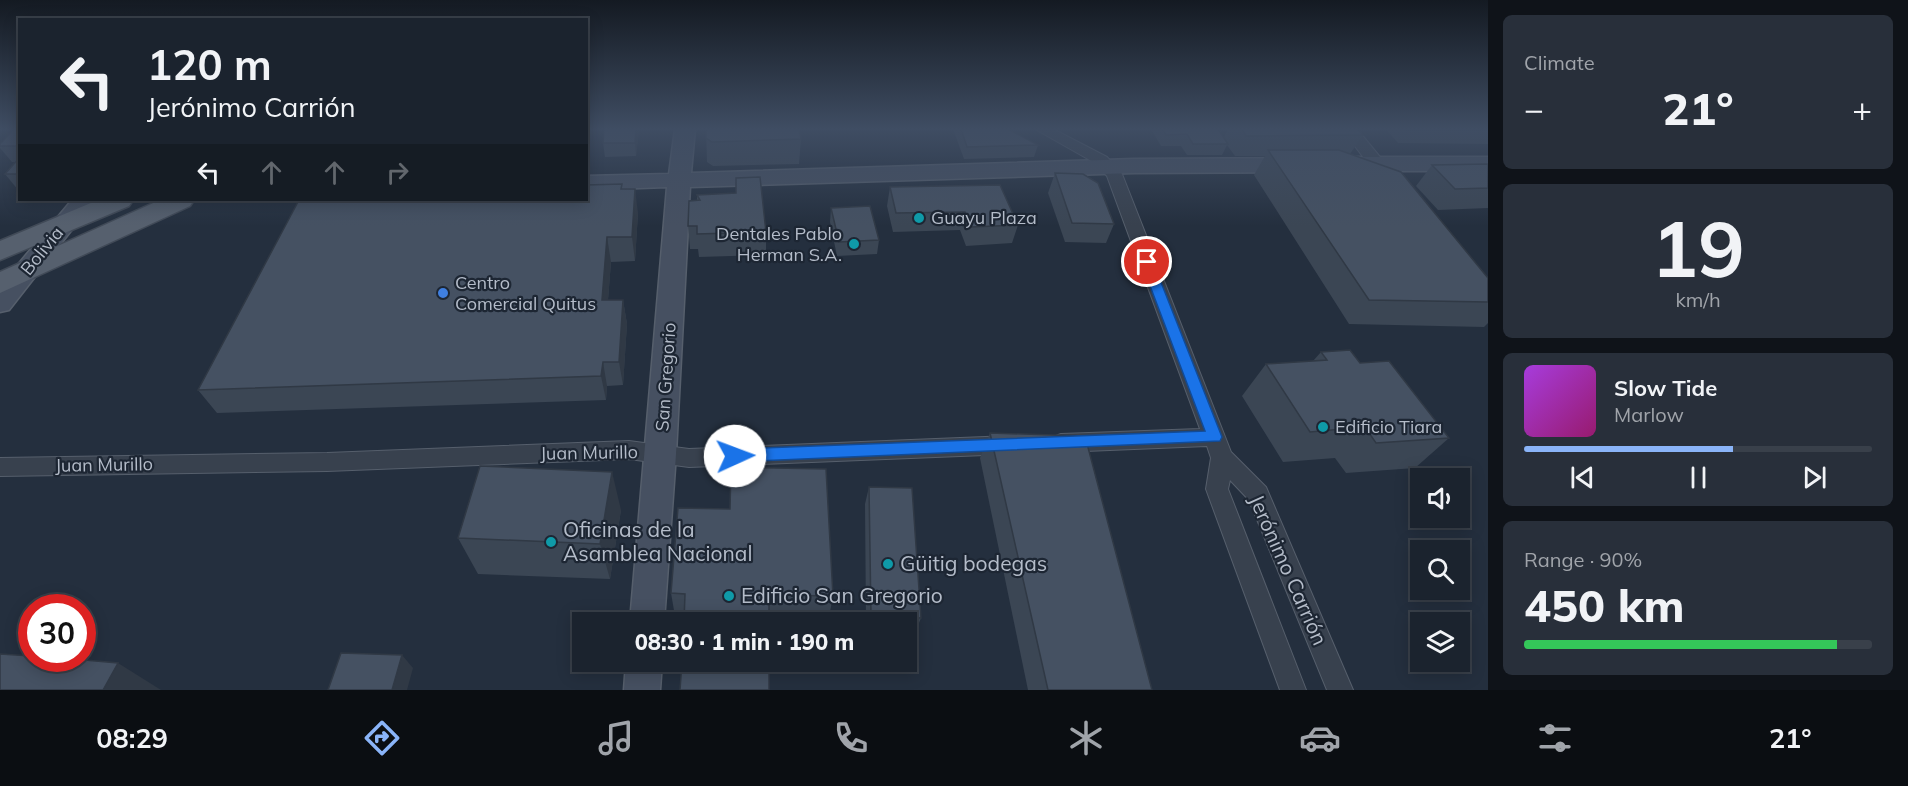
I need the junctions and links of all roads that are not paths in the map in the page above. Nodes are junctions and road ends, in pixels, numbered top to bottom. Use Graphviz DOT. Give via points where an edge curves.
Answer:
graph roads {
  1 [pos="681,161"];
  2 [pos="1102,161"];
  3 [pos="1375,161"];
  4 [pos="1377,164"];
  5 [pos="1488,164"];
  6 [pos="1109,167"];
  7 [pos="679,180"];
  8 [pos="588,183"];
  9 [pos="1397,190"];
  10 [pos="83,201"];
  11 [pos="118,201"];
  12 [pos="180,201"];
  13 [pos="65,223"];
  14 [pos="0,250"];
  15 [pos="26,271"];
  16 [pos="0,283"];
  17 [pos="0,303"];
  18 [pos="1218,448"];
  19 [pos="661,454"];
  20 [pos="0,467"];
  21 [pos="648,612"];
  22 [pos="643,672"];
  23 [pos="642,690"];
  24 [pos="1293,690"];
  25 [pos="1340,690"];
  1 -- 7 [label="street, San Gregorio"];
  2 -- 6 [label="street"];
  3 -- 4 [label="street"];
  4 -- 5 [label="street"];
  4 -- 6 [label="street"];
  4 -- 9 [label="street"];
  6 -- 7 [label="street"];
  6 -- 18 [label="street, Jerónimo Carrión"];
  7 -- 8 [label="street"];
  7 -- 19 [label="street, San Gregorio"];
  10 -- 13 [label="street, Bolivia"];
  11 -- 13 [label="main road"];
  12 -- 15 [label="main road"];
  13 -- 14 [label="main road"];
  13 -- 15 [label="street, Bolivia"];
  15 -- 16 [label="main road"];
  15 -- 17 [label="street, Bolivia"];
  18 -- 19 [label="street, Juan Murillo" via="1037,444 689,458"];
  18 -- 24 [label="street, Jerónimo Carrión" via="1217,489"];
  18 -- 25 [label="street, Jerónimo Carrión" via="1258,494"];
  19 -- 20 [label="street, Juan Murillo" via="629,450 327,462"];
  19 -- 21 [label="street, San Gregorio"];
  22 -- 23 [label="street"];
}
